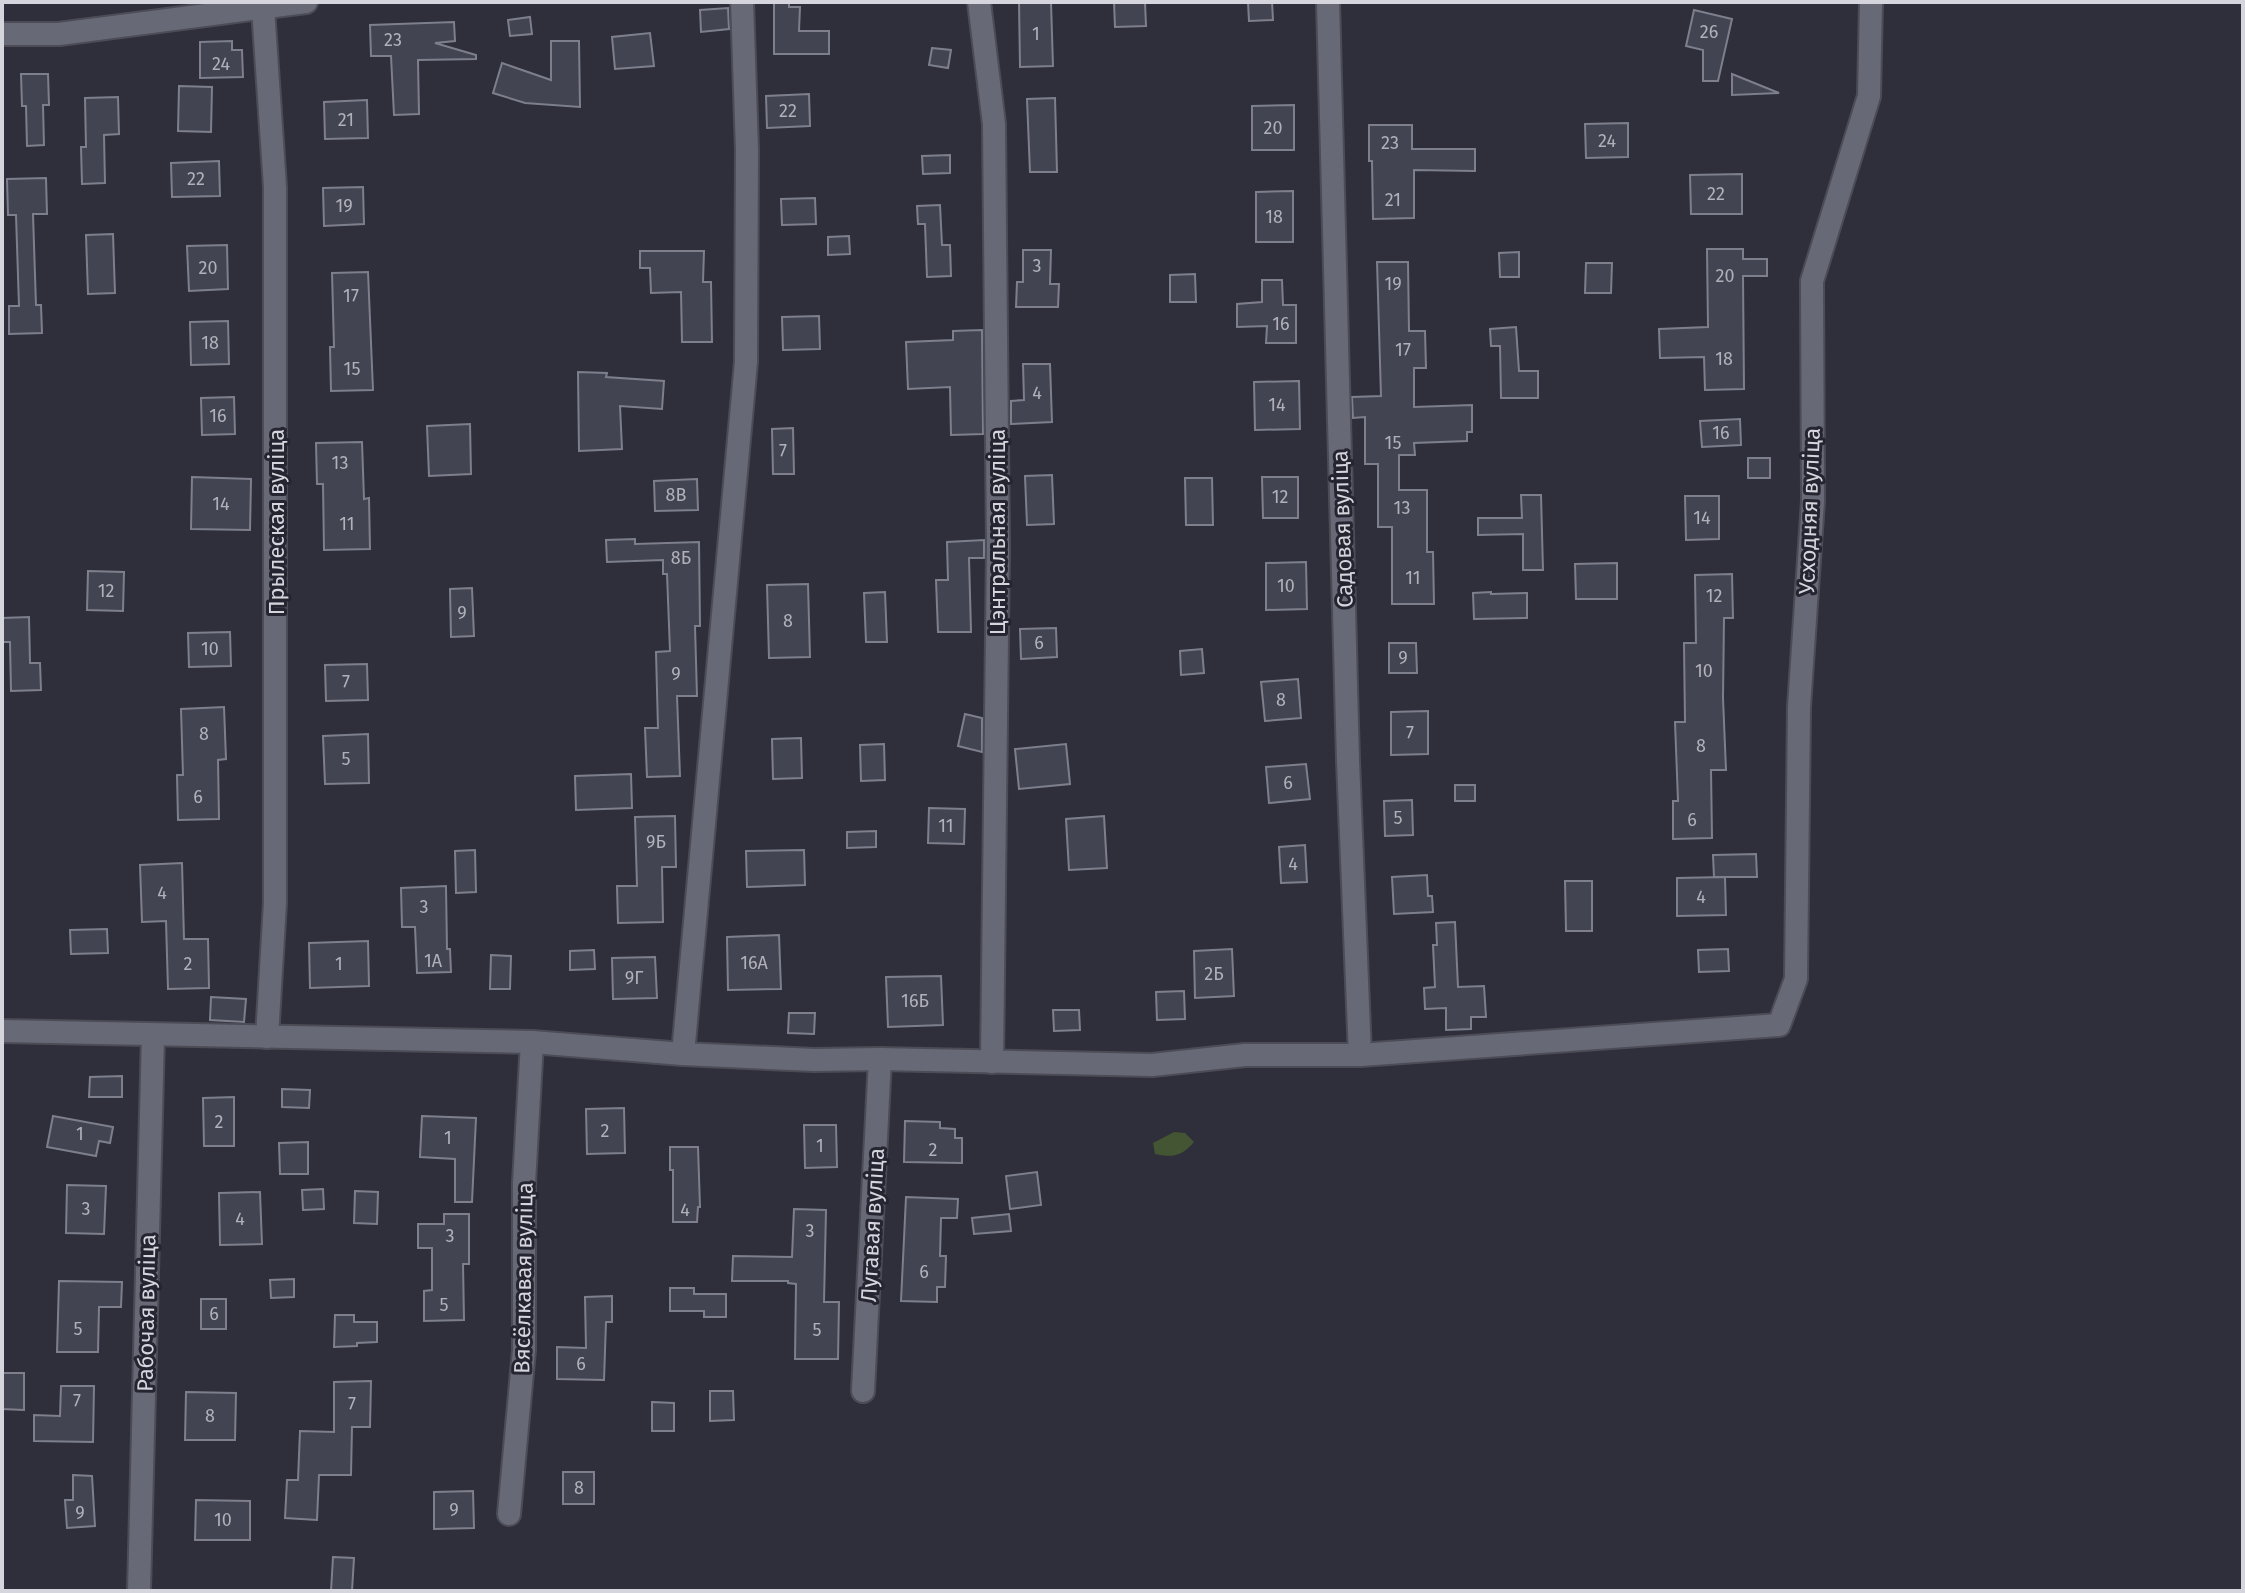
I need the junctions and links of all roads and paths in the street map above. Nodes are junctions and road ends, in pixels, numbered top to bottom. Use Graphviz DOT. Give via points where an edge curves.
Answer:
graph roads {
  1 [pos="306,2"];
  2 [pos="742,2"];
  3 [pos="979,2"];
  4 [pos="1328,2"];
  5 [pos="1871,2"];
  6 [pos="263,8"];
  7 [pos="2,34"];
  8 [pos="2,1031"];
  9 [pos="153,1035"];
  10 [pos="267,1037"];
  11 [pos="532,1042"];
  12 [pos="683,1054"];
  13 [pos="1360,1055"];
  14 [pos="880,1059"];
  15 [pos="992,1062"];
  16 [pos="863,1391"];
  17 [pos="509,1514"];
  18 [pos="139,1591"];
  1 -- 6 [label="street"];
  2 -- 12 [label="street" via="746,362"];
  3 -- 15 [label="street, Цэнтральная вуліца" via="994,124 998,548"];
  4 -- 13 [label="street, Садовая вуліца"];
  5 -- 13 [label="street, Усходняя вуліца" via="1869,96 1812,281 1813,501 1799,707 1796,979 1779,1025"];
  6 -- 7 [label="street" via="59,34"];
  6 -- 10 [label="street, Прылеская вуліца" via="275,187 275,903"];
  8 -- 9 [label="street"];
  9 -- 10 [label="street"];
  9 -- 18 [label="street, Рабочая вуліца"];
  10 -- 11 [label="street"];
  11 -- 12 [label="street"];
  11 -- 17 [label="street, Вясёлкавая вуліца" via="524,1183 524,1350"];
  12 -- 14 [label="street"];
  13 -- 15 [label="street" via="1245,1055 1152,1065"];
  14 -- 15 [label="street"];
  14 -- 16 [label="street, Лугавая вуліца"];
}
